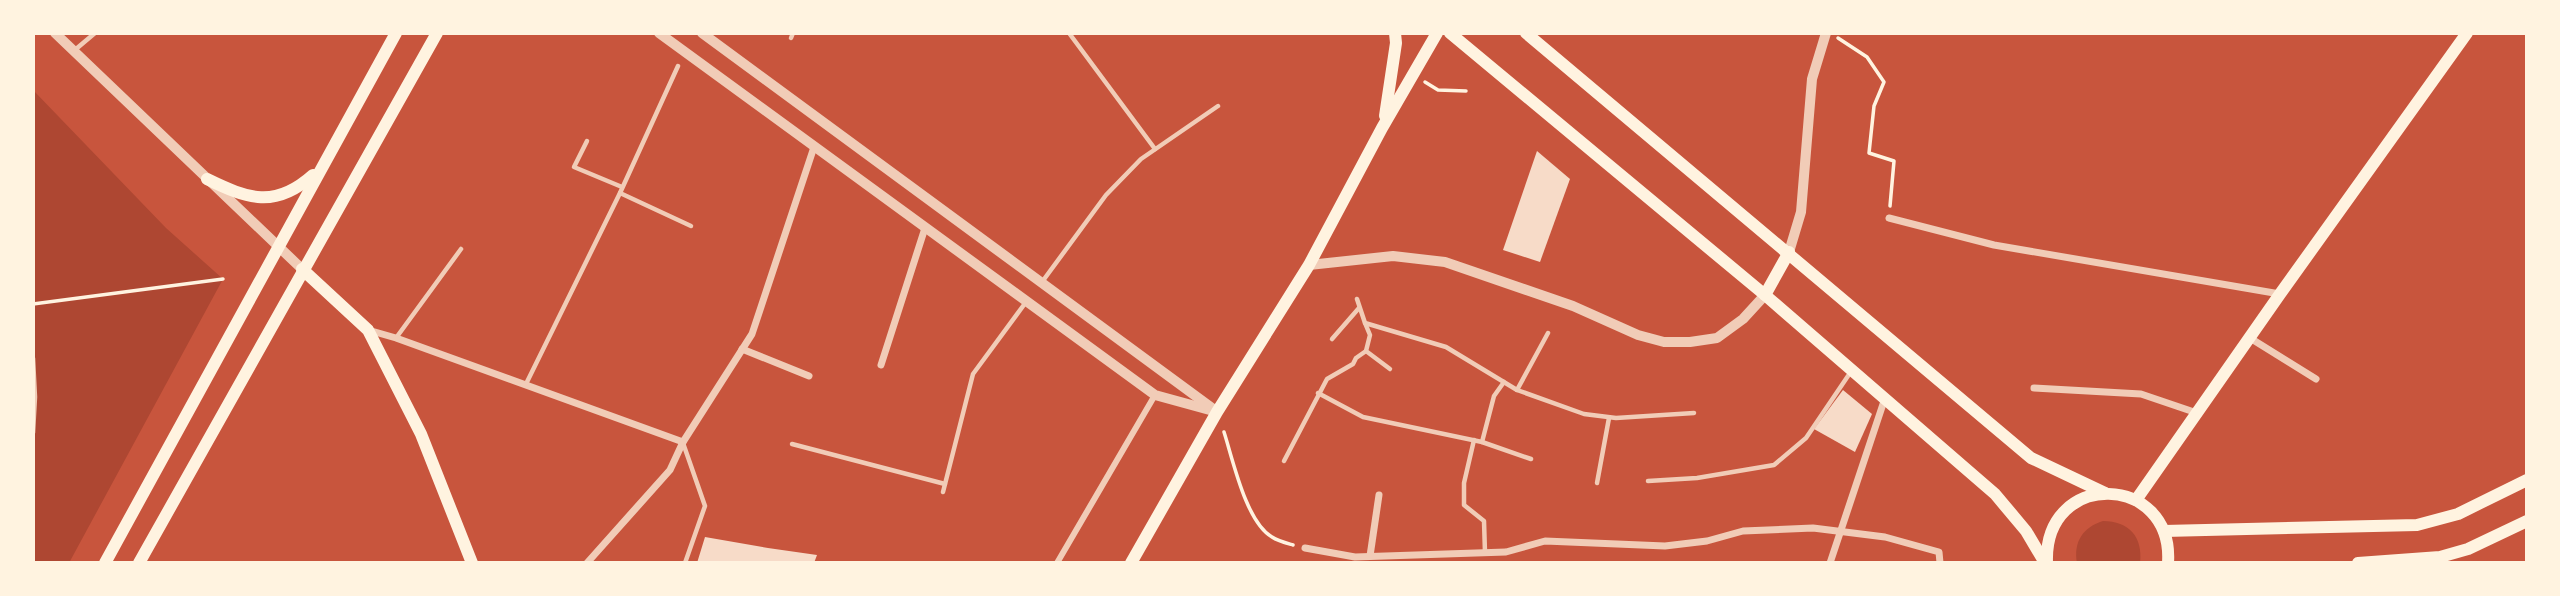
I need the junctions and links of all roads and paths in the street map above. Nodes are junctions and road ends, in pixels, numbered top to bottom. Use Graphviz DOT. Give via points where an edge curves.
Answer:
graph roads {
  1 [pos="55,33"];
  2 [pos="95,33"];
  3 [pos="396,33"];
  4 [pos="437,33"];
  5 [pos="659,33"];
  6 [pos="702,33"];
  7 [pos="1069,33"];
  8 [pos="1395,33"];
  9 [pos="1437,33"];
  10 [pos="1450,33"];
  11 [pos="1526,33"];
  12 [pos="1828,33"];
  13 [pos="2467,33"];
  14 [pos="72,52"];
  15 [pos="678,66"];
  16 [pos="1438,90"];
  17 [pos="1466,91"];
  18 [pos="1218,106"];
  19 [pos="1382,128"];
  20 [pos="587,141"];
  21 [pos="814,147"];
  22 [pos="1155,149"];
  23 [pos="319,170"];
  24 [pos="207,179"];
  25 [pos="621,190"];
  26 [pos="1889,218"];
  27 [pos="691,226"];
  28 [pos="925,228"];
  29 [pos="278,248"];
  30 [pos="461,249"];
  31 [pos="312,253"];
  32 [pos="1789,253"];
  33 [pos="1309,265"];
  34 [pos="302,269"];
  35 [pos="223,279"];
  36 [pos="315,281"];
  37 [pos="1041,283"];
  38 [pos="2280,294"];
  39 [pos="1765,295"];
  40 [pos="1357,299"];
  41 [pos="1026,302"];
  42 [pos="33,304"];
  43 [pos="1360,308"];
  44 [pos="1365,323"];
  45 [pos="368,330"];
  46 [pos="1548,333"];
  47 [pos="396,338"];
  48 [pos="2250,338"];
  49 [pos="1332,339"];
  50 [pos="743,349"];
  51 [pos="1366,351"];
  52 [pos="33,358"];
  53 [pos="881,365"];
  54 [pos="1390,369"];
  55 [pos="1852,370"];
  56 [pos="809,376"];
  57 [pos="2316,379"];
  58 [pos="1504,382"];
  59 [pos="525,386"];
  60 [pos="2035,388"];
  61 [pos="1517,390"];
  62 [pos="1318,393"];
  63 [pos="1155,395"];
  64 [pos="1885,398"];
  65 [pos="1217,412"];
  66 [pos="1694,413"];
  67 [pos="2197,413"];
  68 [pos="1609,418"];
  69 [pos="33,433"];
  70 [pos="1474,440"];
  71 [pos="683,442"];
  72 [pos="1482,442"];
  73 [pos="792,444"];
  74 [pos="1531,459"];
  75 [pos="1284,461"];
  76 [pos="2527,480"];
  77 [pos="1648,481"];
  78 [pos="1597,483"];
  79 [pos="945,484"];
  80 [pos="943,492"];
  81 [pos="2105,493"];
  82 [pos="1378,495"];
  83 [pos="2136,500"];
  84 [pos="2527,521"];
  85 [pos="1841,530"];
  86 [pos="2164,531"];
  87 [pos="1305,548"];
  88 [pos="1485,553"];
  89 [pos="1370,556"];
  90 [pos="1405,559"];
  91 [pos="105,563"];
  92 [pos="139,563"];
  93 [pos="472,563"];
  94 [pos="587,563"];
  95 [pos="685,563"];
  96 [pos="1057,563"];
  97 [pos="1131,563"];
  98 [pos="1830,563"];
  99 [pos="1940,563"];
  100 [pos="2046,563"];
  101 [pos="2168,563"];
  102 [pos="2358,563"];
  1 -- 14 [label="street"];
  2 -- 14 [label="lane"];
  3 -- 23 [label="main road"];
  4 -- 31 [label="main road"];
  5 -- 21 [label="street"];
  6 -- 37 [label="street"];
  7 -- 22 [label="lane"];
  8 -- 19 [label="main road"];
  9 -- 19 [label="main road"];
  10 -- 39 [label="main road"];
  11 -- 32 [label="main road"];
  12 -- 26 [label="path" via="1867,57 1884,82 1874,106 1869,153 1894,161"];
  12 -- 32 [label="street" via="1812,79 1801,212"];
  13 -- 38 [label="main road"];
  14 -- 24 [label="street"];
  15 -- 25 [label="lane"];
  16 -- 17 [label="path"];
  18 -- 22 [label="lane"];
  19 -- 33 [label="main road"];
  20 -- 25 [label="lane" via="574,167"];
  21 -- 28 [label="street"];
  21 -- 50 [label="street" via="752,334"];
  22 -- 37 [label="lane" via="1106,195"];
  23 -- 24 [label="main road" via="284,195 263,198 236,193"];
  23 -- 29 [label="main road"];
  24 -- 29 [label="street"];
  25 -- 27 [label="lane"];
  25 -- 59 [label="lane"];
  26 -- 38 [label="street" via="1994,245"];
  28 -- 41 [label="street"];
  28 -- 53 [label="street"];
  29 -- 34 [label="street"];
  29 -- 91 [label="main road"];
  30 -- 47 [label="lane"];
  31 -- 34 [label="main road"];
  31 -- 36 [label="main road"];
  32 -- 39 [label="main road"];
  32 -- 81 [label="main road" via="2031,458"];
  33 -- 39 [label="street" via="1393,256 1445,262 1664,342 1717,338"];
  33 -- 65 [label="main road"];
  34 -- 36 [label="main road"];
  34 -- 92 [label="main road"];
  35 -- 42 [label="path"];
  36 -- 45 [label="main road"];
  37 -- 65 [label="street"];
  38 -- 48 [label="main road"];
  39 -- 55 [label="main road"];
  40 -- 43 [label="lane"];
  41 -- 63 [label="street"];
  41 -- 79 [label="lane" via="973,374"];
  43 -- 44 [label="lane"];
  43 -- 49 [label="lane"];
  44 -- 51 [label="lane" via="1370,335"];
  44 -- 58 [label="lane" via="1446,346"];
  45 -- 47 [label="street"];
  45 -- 93 [label="main road" via="421,434"];
  46 -- 61 [label="lane"];
  47 -- 59 [label="street"];
  48 -- 57 [label="street"];
  48 -- 67 [label="main road"];
  50 -- 56 [label="street"];
  50 -- 71 [label="street"];
  51 -- 54 [label="lane"];
  51 -- 62 [label="lane" via="1327,379"];
  52 -- 69 [label="lane"];
  55 -- 64 [label="main road"];
  55 -- 77 [label="lane" via="1806,438 1774,464"];
  58 -- 61 [label="lane"];
  58 -- 72 [label="lane" via="1494,396"];
  59 -- 71 [label="street"];
  60 -- 67 [label="street" via="2141,394"];
  61 -- 68 [label="lane"];
  62 -- 70 [label="lane" via="1363,417"];
  62 -- 75 [label="lane"];
  63 -- 65 [label="street"];
  63 -- 96 [label="street"];
  64 -- 85 [label="street"];
  64 -- 100 [label="main road" via="1995,494"];
  65 -- 87 [label="path" via="1259,525 1270,537"];
  65 -- 97 [label="main road"];
  66 -- 68 [label="lane"];
  67 -- 83 [label="main road"];
  68 -- 78 [label="lane"];
  70 -- 72 [label="lane"];
  70 -- 88 [label="lane" via="1464,505 1484,521"];
  71 -- 94 [label="street" via="670,470"];
  71 -- 95 [label="lane" via="705,506"];
  72 -- 74 [label="lane"];
  73 -- 79 [label="lane"];
  76 -- 86 [label="main road" via="2458,514 2417,525"];
  79 -- 80 [label="lane"];
  81 -- 83 [label="main road"];
  81 -- 100 [label="main road" via="2084,497 2066,508 2053,525"];
  82 -- 89 [label="street"];
  83 -- 86 [label="main road" via="2153,513"];
  84 -- 102 [label="main road" via="2440,557"];
  85 -- 88 [label="street" via="1743,531 1665,546 1545,541"];
  85 -- 98 [label="street"];
  85 -- 99 [label="street" via="1939,552"];
  86 -- 101 [label="main road"];
  87 -- 89 [label="street"];
  88 -- 90 [label="street"];
  89 -- 90 [label="street"];
}
